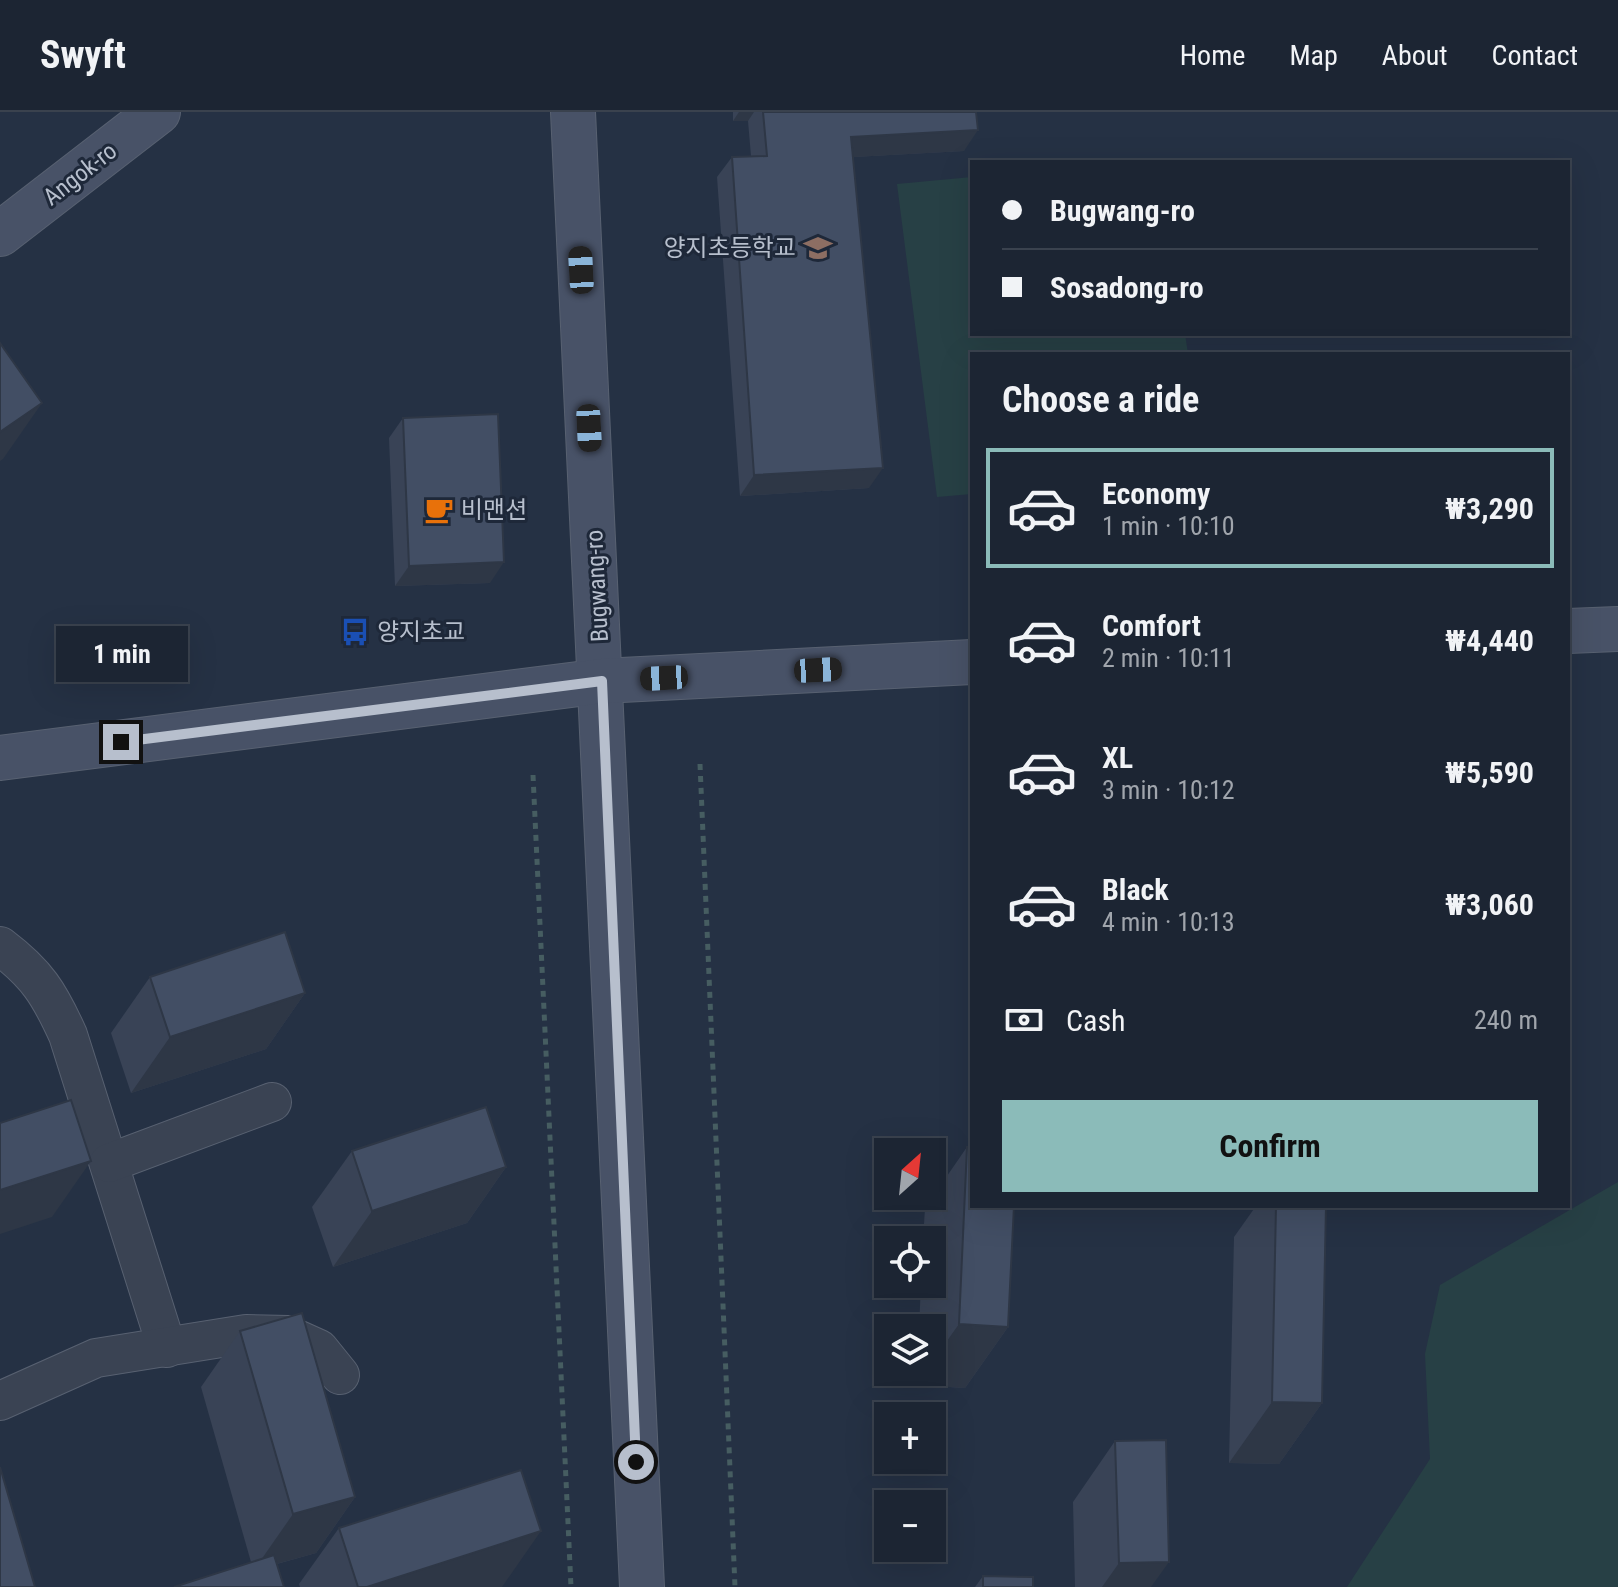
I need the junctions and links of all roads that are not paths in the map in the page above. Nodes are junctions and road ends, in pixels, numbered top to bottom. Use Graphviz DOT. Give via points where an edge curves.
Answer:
graph roads {
  1 [pos="158,112"];
  2 [pos="573,112"];
  3 [pos="0,234"];
  4 [pos="1618,629"];
  5 [pos="1570,631"];
  6 [pos="970,662"];
  7 [pos="602,681"];
  8 [pos="0,758"];
  9 [pos="0,946"];
  10 [pos="272,1102"];
  11 [pos="109,1163"];
  12 [pos="167,1348"];
  13 [pos="340,1375"];
  14 [pos="0,1401"];
  15 [pos="642,1587"];
  1 -- 3 [label="street, Angok-ro"];
  2 -- 7 [label="street, Bugwang-ro"];
  4 -- 5 [label="street"];
  6 -- 7 [label="street"];
  7 -- 8 [label="street"];
  7 -- 15 [label="street, Bugwang-ro"];
  9 -- 11 [label="street" via="30,969 49,993"];
  10 -- 11 [label="street"];
  11 -- 12 [label="street"];
  12 -- 13 [label="street" via="246,1334 288,1335 319,1349"];
  12 -- 14 [label="street" via="96,1358"];
}
